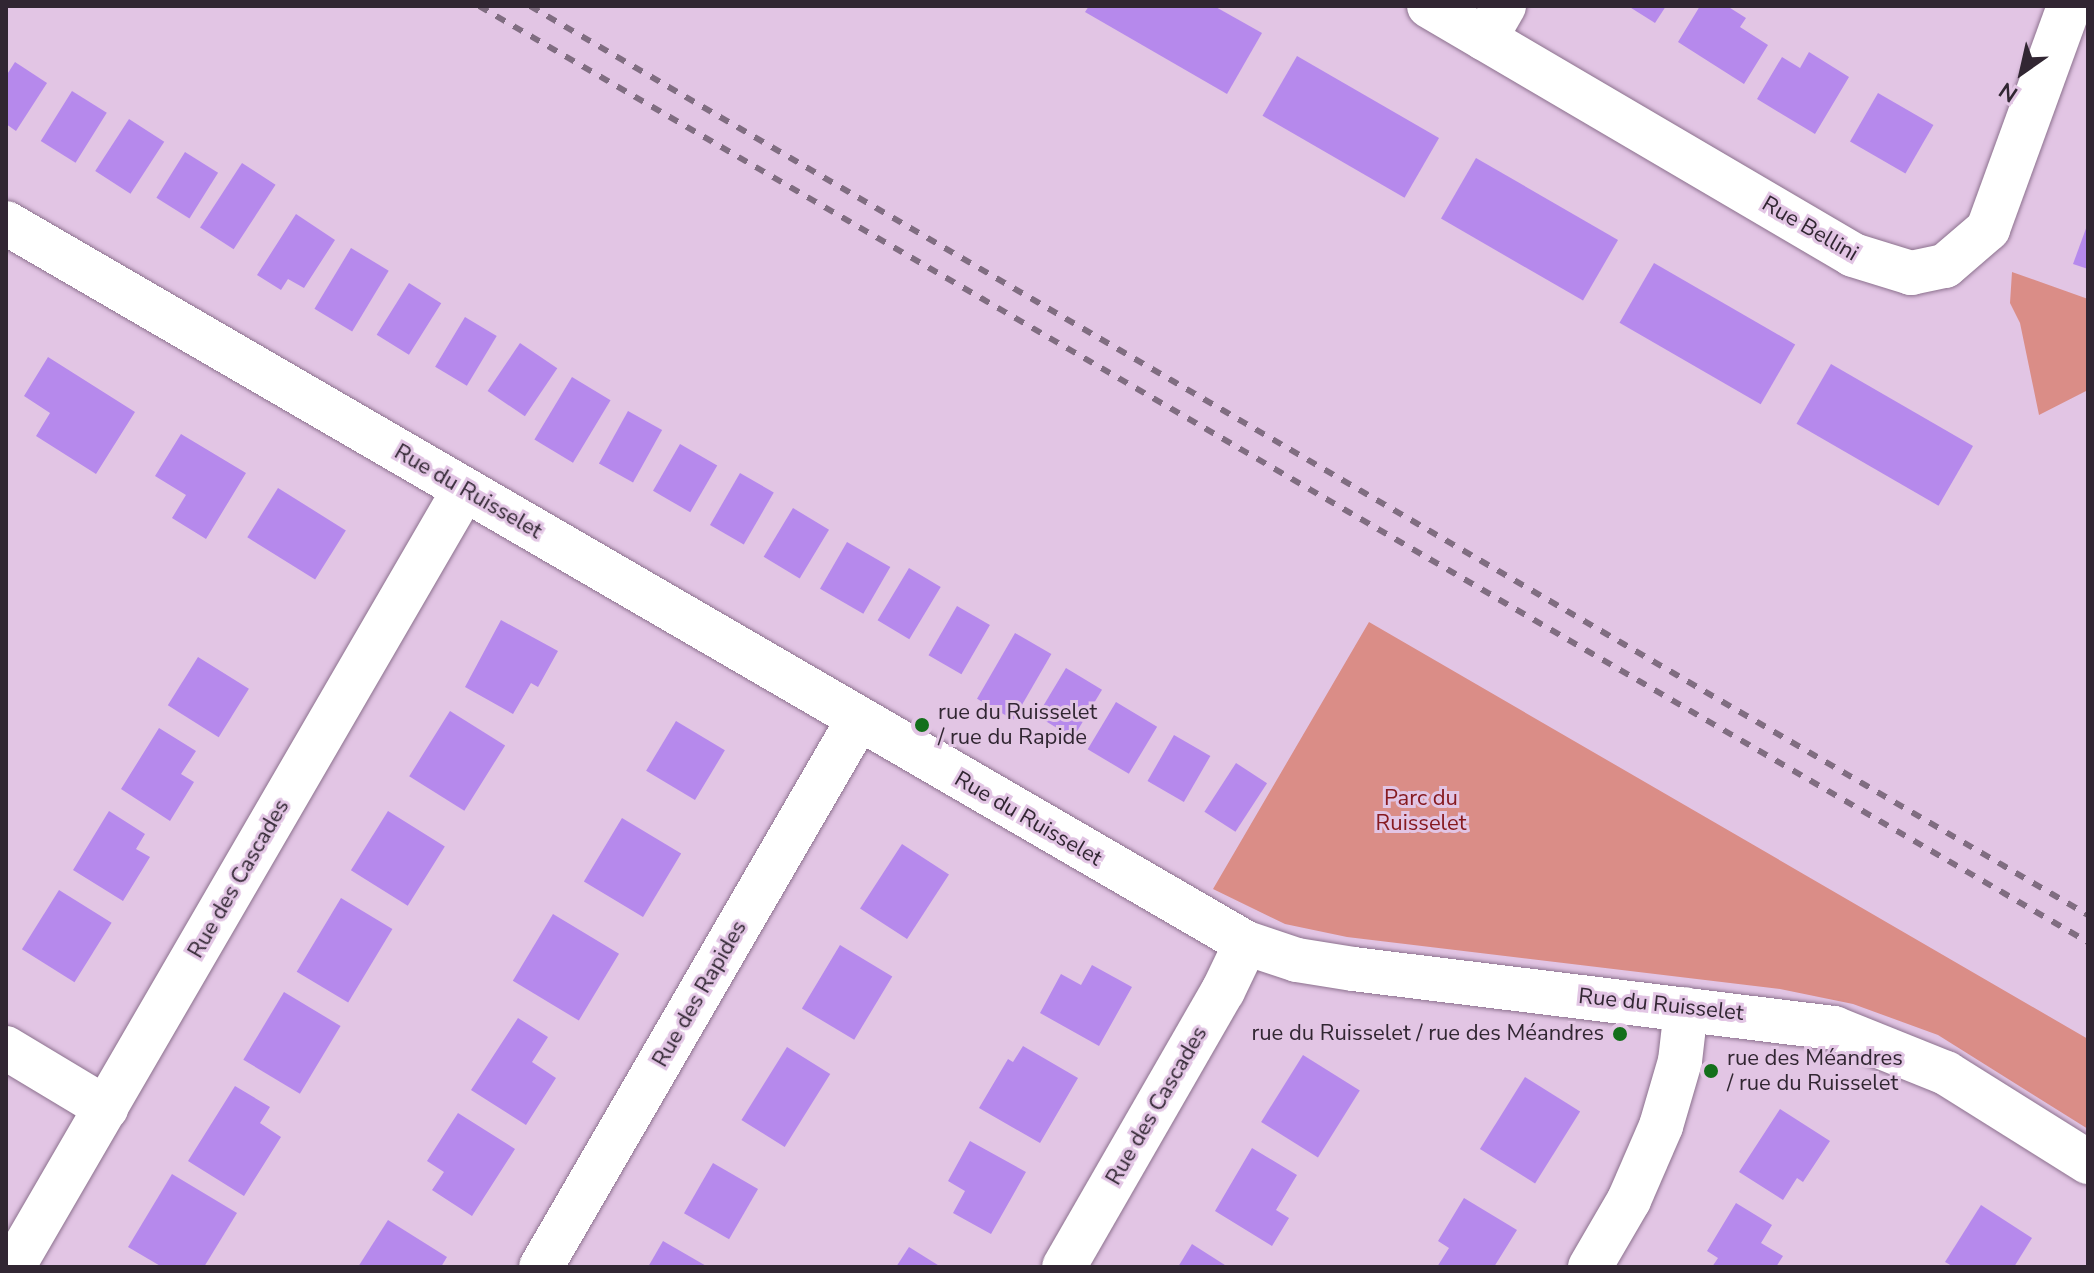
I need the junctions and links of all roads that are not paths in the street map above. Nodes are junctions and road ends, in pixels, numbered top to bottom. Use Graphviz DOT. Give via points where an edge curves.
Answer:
graph roads {
  1 [pos="1429,6"];
  2 [pos="2069,6"];
  3 [pos="1495,22"];
  4 [pos="6,223"];
  5 [pos="464,490"];
  6 [pos="858,720"];
  7 [pos="1246,943"];
  8 [pos="1686,1009"];
  9 [pos="6,1048"];
  10 [pos="106,1108"];
  11 [pos="2088,1162"];
  12 [pos="13,1267"];
  13 [pos="541,1267"];
  14 [pos="1064,1267"];
  15 [pos="1590,1267"];
  1 -- 3 [label="street, Rue Bellini"];
  2 -- 3 [label="street, Rue Bellini" via="1988,229 1945,266 1911,273 1853,255"];
  4 -- 5 [label="street, Rue du Ruisselet"];
  5 -- 6 [label="street, Rue du Ruisselet"];
  5 -- 10 [label="street, Rue des Cascades"];
  6 -- 7 [label="street, Rue du Ruisselet"];
  6 -- 13 [label="street, Rue des Rapides"];
  7 -- 8 [label="street, Rue du Ruisselet" via="1297,960 1353,969"];
  7 -- 14 [label="street, Rue des Cascades"];
  8 -- 11 [label="street, Rue du Ruisselet" via="1804,1022 1879,1042 1946,1073"];
  8 -- 15 [label="street" via="1680,1061 1661,1126 1629,1200"];
  9 -- 10 [label="street"];
  10 -- 12 [label="street, Rue des Cascades"];
}
